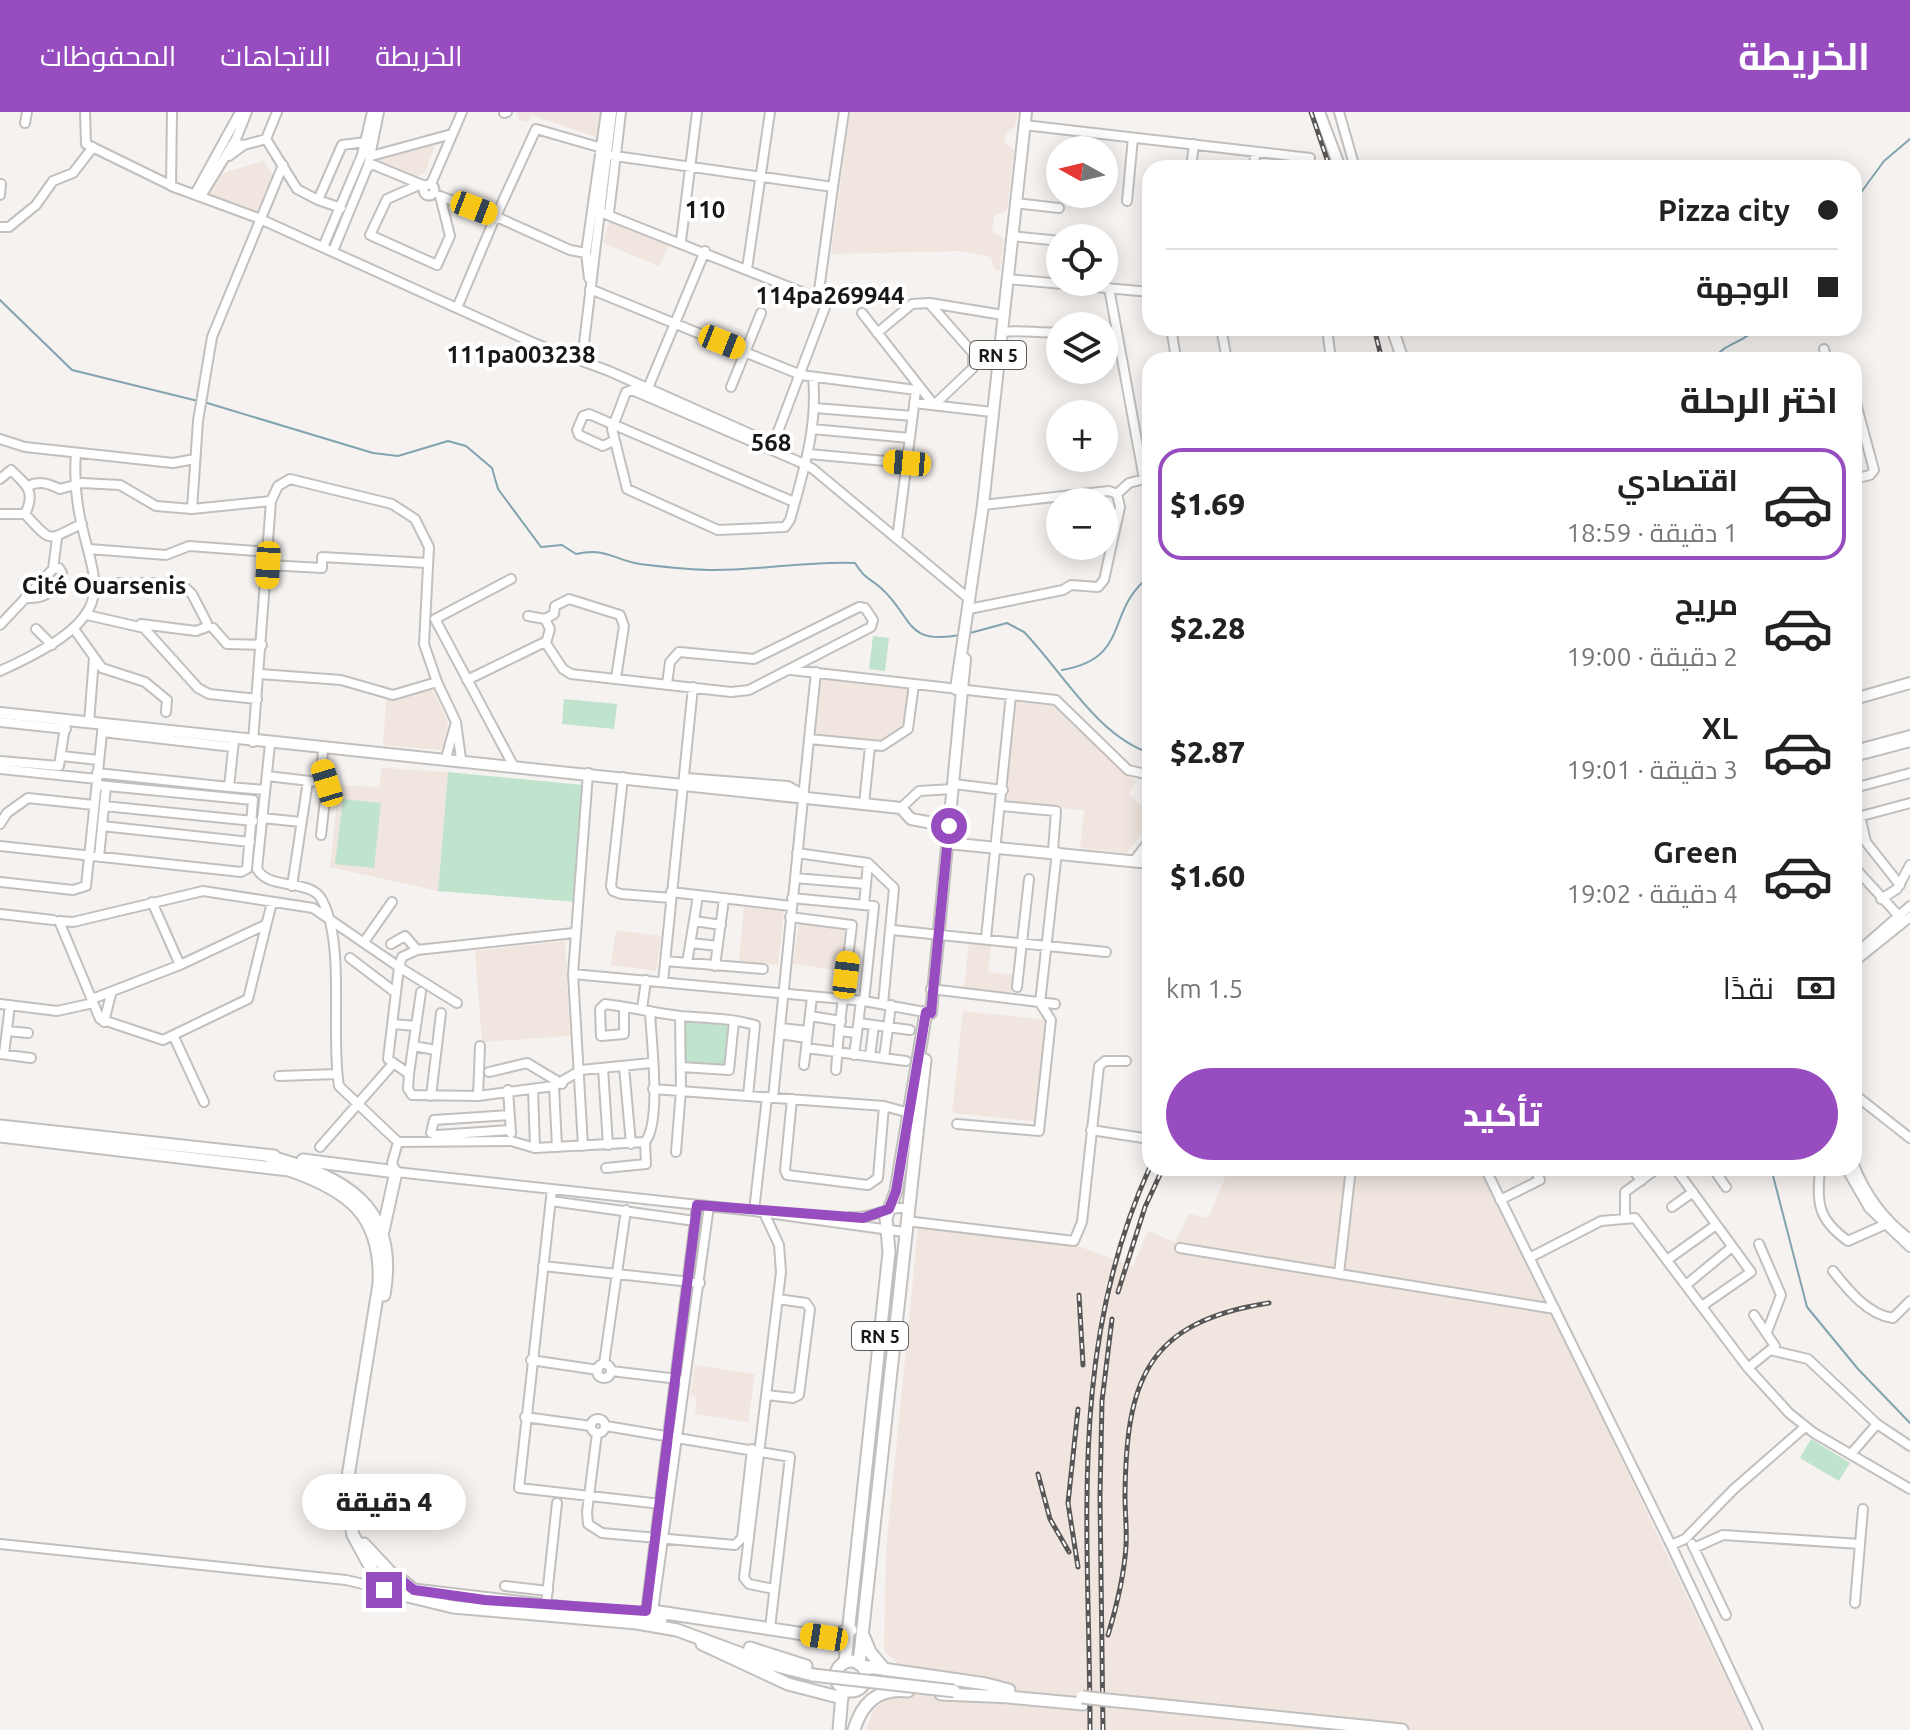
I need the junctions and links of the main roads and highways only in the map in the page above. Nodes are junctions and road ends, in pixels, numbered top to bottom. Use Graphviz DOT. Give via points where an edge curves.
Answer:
graph roads {
  1 [pos="1026,112"];
  2 [pos="1319,112"];
  3 [pos="1337,160"];
  4 [pos="1910,680"];
  5 [pos="1862,694"];
  6 [pos="0,713"];
  7 [pos="948,834"];
  8 [pos="1142,862"];
  9 [pos="928,1013"];
  10 [pos="0,1126"];
  11 [pos="0,1136"];
  12 [pos="268,1156"];
  13 [pos="902,1192"];
  14 [pos="383,1233"];
  15 [pos="392,1574"];
  16 [pos="382,1587"];
  17 [pos="603,1615"];
  18 [pos="848,1629"];
  19 [pos="862,1631"];
  20 [pos="824,1637"];
  21 [pos="845,1657"];
  22 [pos="861,1665"];
  23 [pos="885,1670"];
  24 [pos="894,1689"];
  25 [pos="858,1690"];
  26 [pos="842,1694"];
  27 [pos="1010,1694"];
  28 [pos="1107,1703"];
  29 [pos="847,1726"];
  30 [pos="1346,1730"];
  31 [pos="1402,1730"];
  1 -- 7 [label="main road, RN 5" via="966,621"];
  2 -- 3 [label="main road"];
  4 -- 5 [label="main road"];
  6 -- 7 [label="main road" via="234,743 788,787 803,797 904,812 915,825"];
  7 -- 8 [label="main road" via="996,847"];
  7 -- 9 [label="main road, RN 5"];
  9 -- 13 [label="highway, RN 5"];
  10 -- 12 [label="highway"];
  11 -- 16 [label="highway" via="289,1170 334,1188 365,1217 380,1258 379,1284 345,1495 353,1535"];
  12 -- 14 [label="highway" via="333,1177 351,1189"];
  12 -- 14 [label="highway" via="396,1172"];
  13 -- 18 [label="highway, RN 5" via="889,1209 889,1252"];
  13 -- 19 [label="highway, RN 5" via="906,1221"];
  14 -- 15 [label="highway" via="387,1278 353,1498 363,1542"];
  15 -- 16 [label="highway" via="383,1573"];
  15 -- 16 [label="highway" via="397,1585"];
  15 -- 17 [label="highway" via="414,1590"];
  16 -- 17 [label="highway" via="453,1607"];
  17 -- 20 [label="highway" via="649,1611"];
  17 -- 26 [label="highway" via="684,1638 788,1684"];
  17 -- 27 [label="highway" via="677,1623 813,1671"];
  18 -- 19 [label="highway"];
  18 -- 20 [label="highway"];
  18 -- 21 [label="highway, RN 5"];
  19 -- 22 [label="highway, RN 5"];
  19 -- 23 [label="highway"];
  20 -- 21 [label="highway"];
  21 -- 22 [label="highway"];
  21 -- 26 [label="highway" via="836,1678"];
  22 -- 23 [label="highway"];
  22 -- 25 [label="highway" via="866,1675"];
  23 -- 27 [label="highway" via="986,1684"];
  24 -- 25 [label="highway"];
  24 -- 27 [label="highway" via="981,1699"];
  24 -- 29 [label="highway" via="865,1705"];
  25 -- 26 [label="highway"];
  25 -- 29 [label="highway"];
  26 -- 29 [label="highway"];
  27 -- 28 [label="highway, bridge"];
  28 -- 30 [label="highway"];
  28 -- 31 [label="highway"];
}
